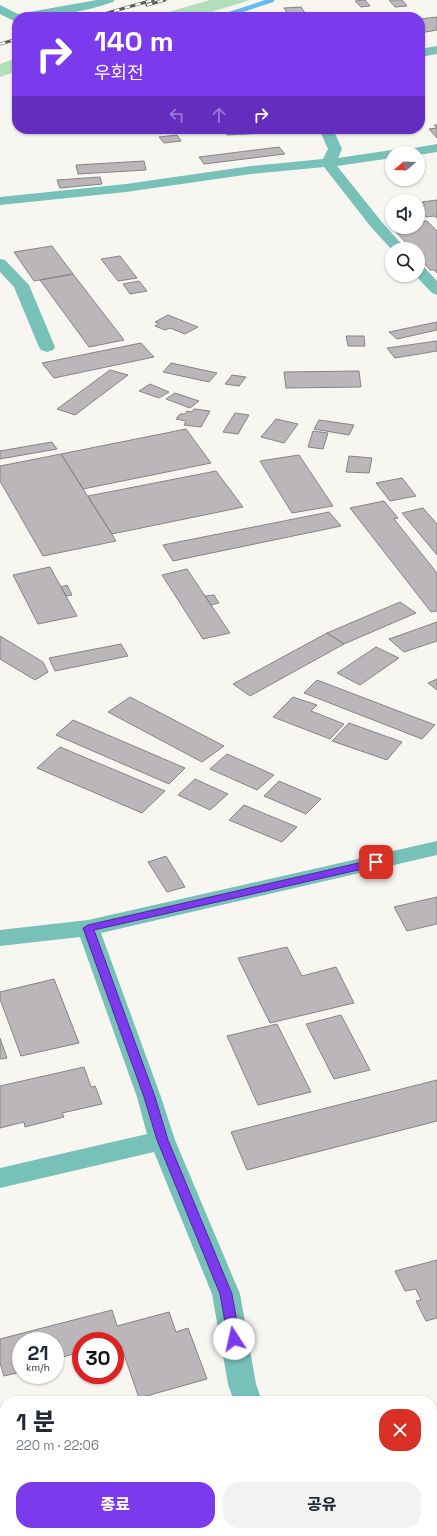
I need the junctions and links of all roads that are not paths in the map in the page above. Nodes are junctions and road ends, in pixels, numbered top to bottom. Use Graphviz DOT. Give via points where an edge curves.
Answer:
graph roads {
  1 [pos="109,0"];
  2 [pos="2,5"];
  3 [pos="54,12"];
  4 [pos="12,13"];
  5 [pos="12,19"];
  6 [pos="0,21"];
  7 [pos="437,50"];
  8 [pos="425,52"];
  9 [pos="328,134"];
  10 [pos="437,148"];
  11 [pos="425,150"];
  12 [pos="385,155"];
  13 [pos="328,164"];
  14 [pos="0,201"];
  15 [pos="393,242"];
  16 [pos="0,263"];
  17 [pos="425,276"];
  18 [pos="436,288"];
  19 [pos="46,346"];
  20 [pos="437,848"];
  21 [pos="88,928"];
  22 [pos="0,938"];
  23 [pos="162,1140"];
  24 [pos="0,1178"];
  25 [pos="246,1396"];
  1 -- 3 [label="street"];
  2 -- 4 [label="street"];
  5 -- 6 [label="street"];
  7 -- 8 [label="street"];
  9 -- 13 [label="street" via="335,149"];
  10 -- 11 [label="street"];
  12 -- 13 [label="street"];
  13 -- 14 [label="street" via="251,170 126,188"];
  13 -- 15 [label="street"];
  16 -- 19 [label="street" via="21,285"];
  17 -- 18 [label="street"];
  20 -- 21 [label="street"];
  21 -- 22 [label="street"];
  21 -- 23 [label="street"];
  23 -- 24 [label="street"];
  23 -- 25 [label="street" via="226,1294"];
}
